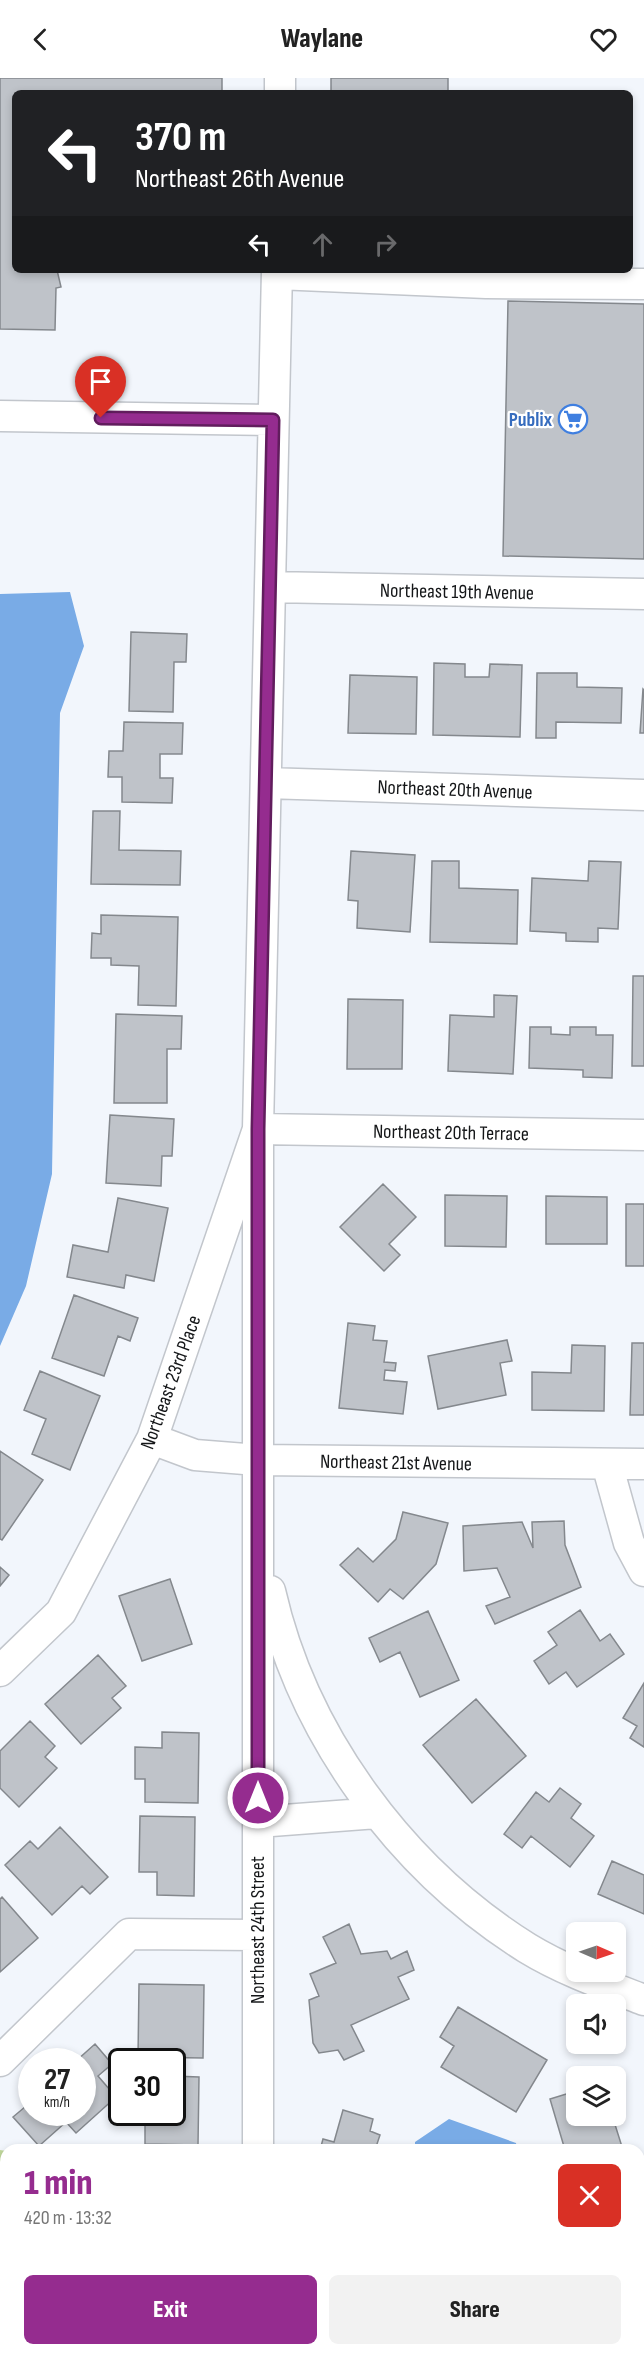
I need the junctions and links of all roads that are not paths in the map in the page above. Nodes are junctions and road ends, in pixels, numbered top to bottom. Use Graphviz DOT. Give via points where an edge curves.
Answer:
graph roads {
  1 [pos="277,273"];
  2 [pos="296,273"];
  3 [pos="644,284"];
  4 [pos="0,416"];
  5 [pos="273,420"];
  6 [pos="270,587"];
  7 [pos="644,594"];
  8 [pos="266,783"];
  9 [pos="644,795"];
  10 [pos="258,1129"];
  11 [pos="644,1135"];
  12 [pos="152,1439"];
  13 [pos="257,1460"];
  14 [pos="607,1464"];
  15 [pos="644,1464"];
  16 [pos="257,1520"];
  17 [pos="644,1571"];
  18 [pos="0,1671"];
  19 [pos="377,1813"];
  20 [pos="258,1822"];
  21 [pos="257,1935"];
  22 [pos="644,2000"];
  23 [pos="0,2061"];
  24 [pos="258,2144"];
  1 -- 5 [label="street, Northeast 24th Street"];
  2 -- 3 [label="street" via="486,283"];
  4 -- 5 [label="street"];
  5 -- 6 [label="street, Northeast 24th Street"];
  6 -- 7 [label="street, Northeast 19th Avenue"];
  6 -- 8 [label="street, Northeast 24th Street"];
  8 -- 9 [label="street, Northeast 20th Avenue"];
  8 -- 10 [label="street, Northeast 24th Street"];
  10 -- 11 [label="street, Northeast 20th Terrace"];
  10 -- 12 [label="street, Northeast 23rd Place"];
  10 -- 13 [label="street, Northeast 24th Street"];
  12 -- 13 [label="street, Northeast 21st Avenue" via="195,1455"];
  12 -- 18 [label="street, Northeast 23rd Place" via="61,1612"];
  13 -- 14 [label="street, Northeast 21st Avenue"];
  13 -- 16 [label="street, Northeast 24th Street"];
  14 -- 15 [label="street, Northeast 21st Avenue"];
  14 -- 17 [label="street" via="629,1543"];
  16 -- 19 [label="street" via="278,1626 306,1699 343,1767"];
  16 -- 20 [label="street, Northeast 24th Street"];
  19 -- 20 [label="street"];
  19 -- 22 [label="street" via="450,1891 528,1948 596,1982"];
  20 -- 21 [label="street, Northeast 24th Street"];
  21 -- 23 [label="street" via="129,1934"];
  21 -- 24 [label="street, Northeast 24th Street"];
}
